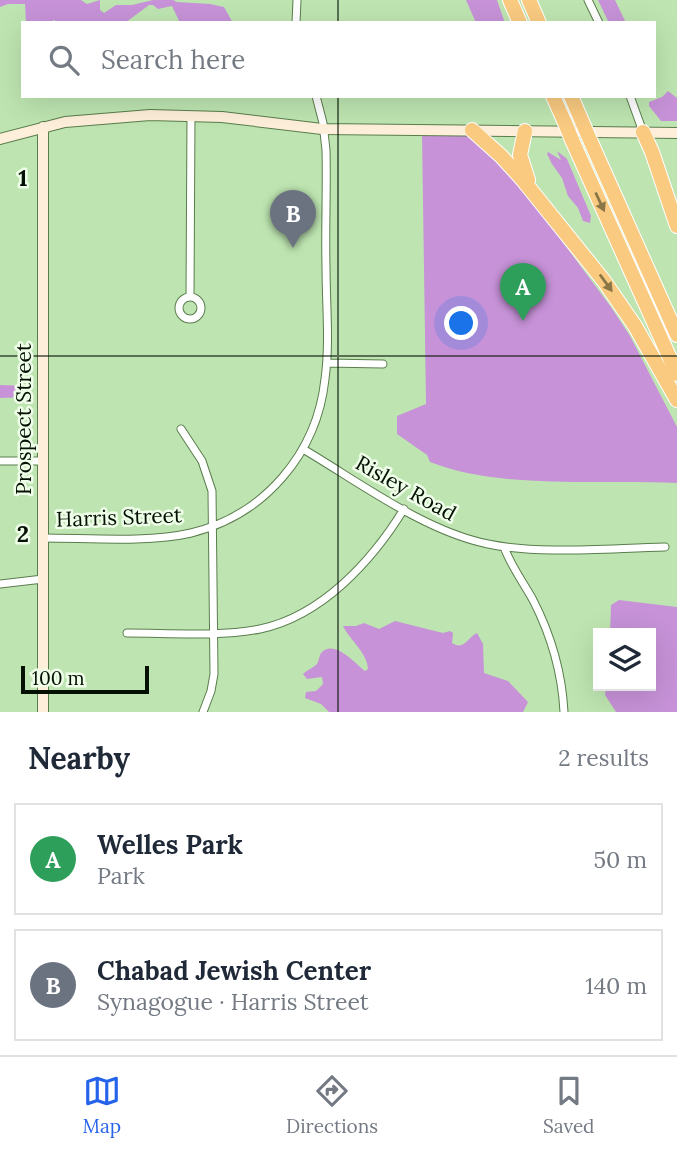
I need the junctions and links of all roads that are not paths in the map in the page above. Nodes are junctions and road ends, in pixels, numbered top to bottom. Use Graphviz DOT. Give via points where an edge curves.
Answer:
graph roads {
  1 [pos="297,0"];
  2 [pos="510,0"];
  3 [pos="529,0"];
  4 [pos="588,0"];
  5 [pos="296,21"];
  6 [pos="519,21"];
  7 [pos="538,21"];
  8 [pos="598,21"];
  9 [pos="316,98"];
  10 [pos="554,98"];
  11 [pos="572,98"];
  12 [pos="631,98"];
  13 [pos="191,116"];
  14 [pos="43,127"];
  15 [pos="324,129"];
  16 [pos="472,130"];
  17 [pos="525,131"];
  18 [pos="643,132"];
  19 [pos="677,132"];
  20 [pos="0,139"];
  21 [pos="533,191"];
  22 [pos="677,226"];
  23 [pos="190,297"];
  24 [pos="665,308"];
  25 [pos="677,326"];
  26 [pos="677,335"];
  27 [pos="327,363"];
  28 [pos="383,364"];
  29 [pos="677,374"];
  30 [pos="677,400"];
  31 [pos="181,429"];
  32 [pos="303,449"];
  33 [pos="0,461"];
  34 [pos="43,461"];
  35 [pos="404,509"];
  36 [pos="213,526"];
  37 [pos="43,538"];
  38 [pos="504,547"];
  39 [pos="665,547"];
  40 [pos="43,579"];
  41 [pos="0,584"];
  42 [pos="214,632"];
  43 [pos="127,633"];
  44 [pos="43,712"];
  45 [pos="203,712"];
  46 [pos="564,712"];
  1 -- 5 [label="street"];
  2 -- 6 [label="highway"];
  3 -- 7 [label="highway"];
  4 -- 8 [label="street"];
  9 -- 15 [label="street, Harris Street"];
  10 -- 29 [label="highway, one-way, bridge"];
  11 -- 24 [label="highway, bridge"];
  12 -- 18 [label="street"];
  13 -- 14 [label="main road" via="103,118"];
  13 -- 15 [label="main road"];
  13 -- 23 [label="street"];
  14 -- 20 [label="main road"];
  14 -- 34 [label="main road, Prospect Street"];
  15 -- 16 [label="main road"];
  15 -- 27 [label="street, Harris Street"];
  16 -- 17 [label="main road"];
  16 -- 21 [label="highway"];
  17 -- 18 [label="main road"];
  17 -- 21 [label="highway" via="520,155"];
  18 -- 19 [label="main road"];
  18 -- 22 [label="highway"];
  21 -- 30 [label="highway, one-way" via="618,299"];
  24 -- 25 [label="highway"];
  24 -- 26 [label="highway"];
  27 -- 28 [label="street"];
  27 -- 32 [label="street, Harris Street" via="320,407"];
  31 -- 36 [label="street" via="208,475"];
  32 -- 35 [label="street, Risley Road"];
  32 -- 36 [label="street, Harris Street" via="267,493"];
  33 -- 34 [label="street"];
  34 -- 37 [label="main road, Prospect Street"];
  35 -- 38 [label="street, Risley Road" via="459,536"];
  35 -- 42 [label="street" via="360,567 310,608 262,628"];
  36 -- 37 [label="street, Harris Street" via="163,537"];
  36 -- 42 [label="street"];
  37 -- 40 [label="main road, Prospect Street"];
  38 -- 39 [label="street, Risley Road"];
  38 -- 46 [label="street" via="547,630"];
  40 -- 41 [label="street"];
  40 -- 44 [label="main road, Prospect Street"];
  42 -- 43 [label="street"];
  42 -- 45 [label="street" via="213,682"];
}
